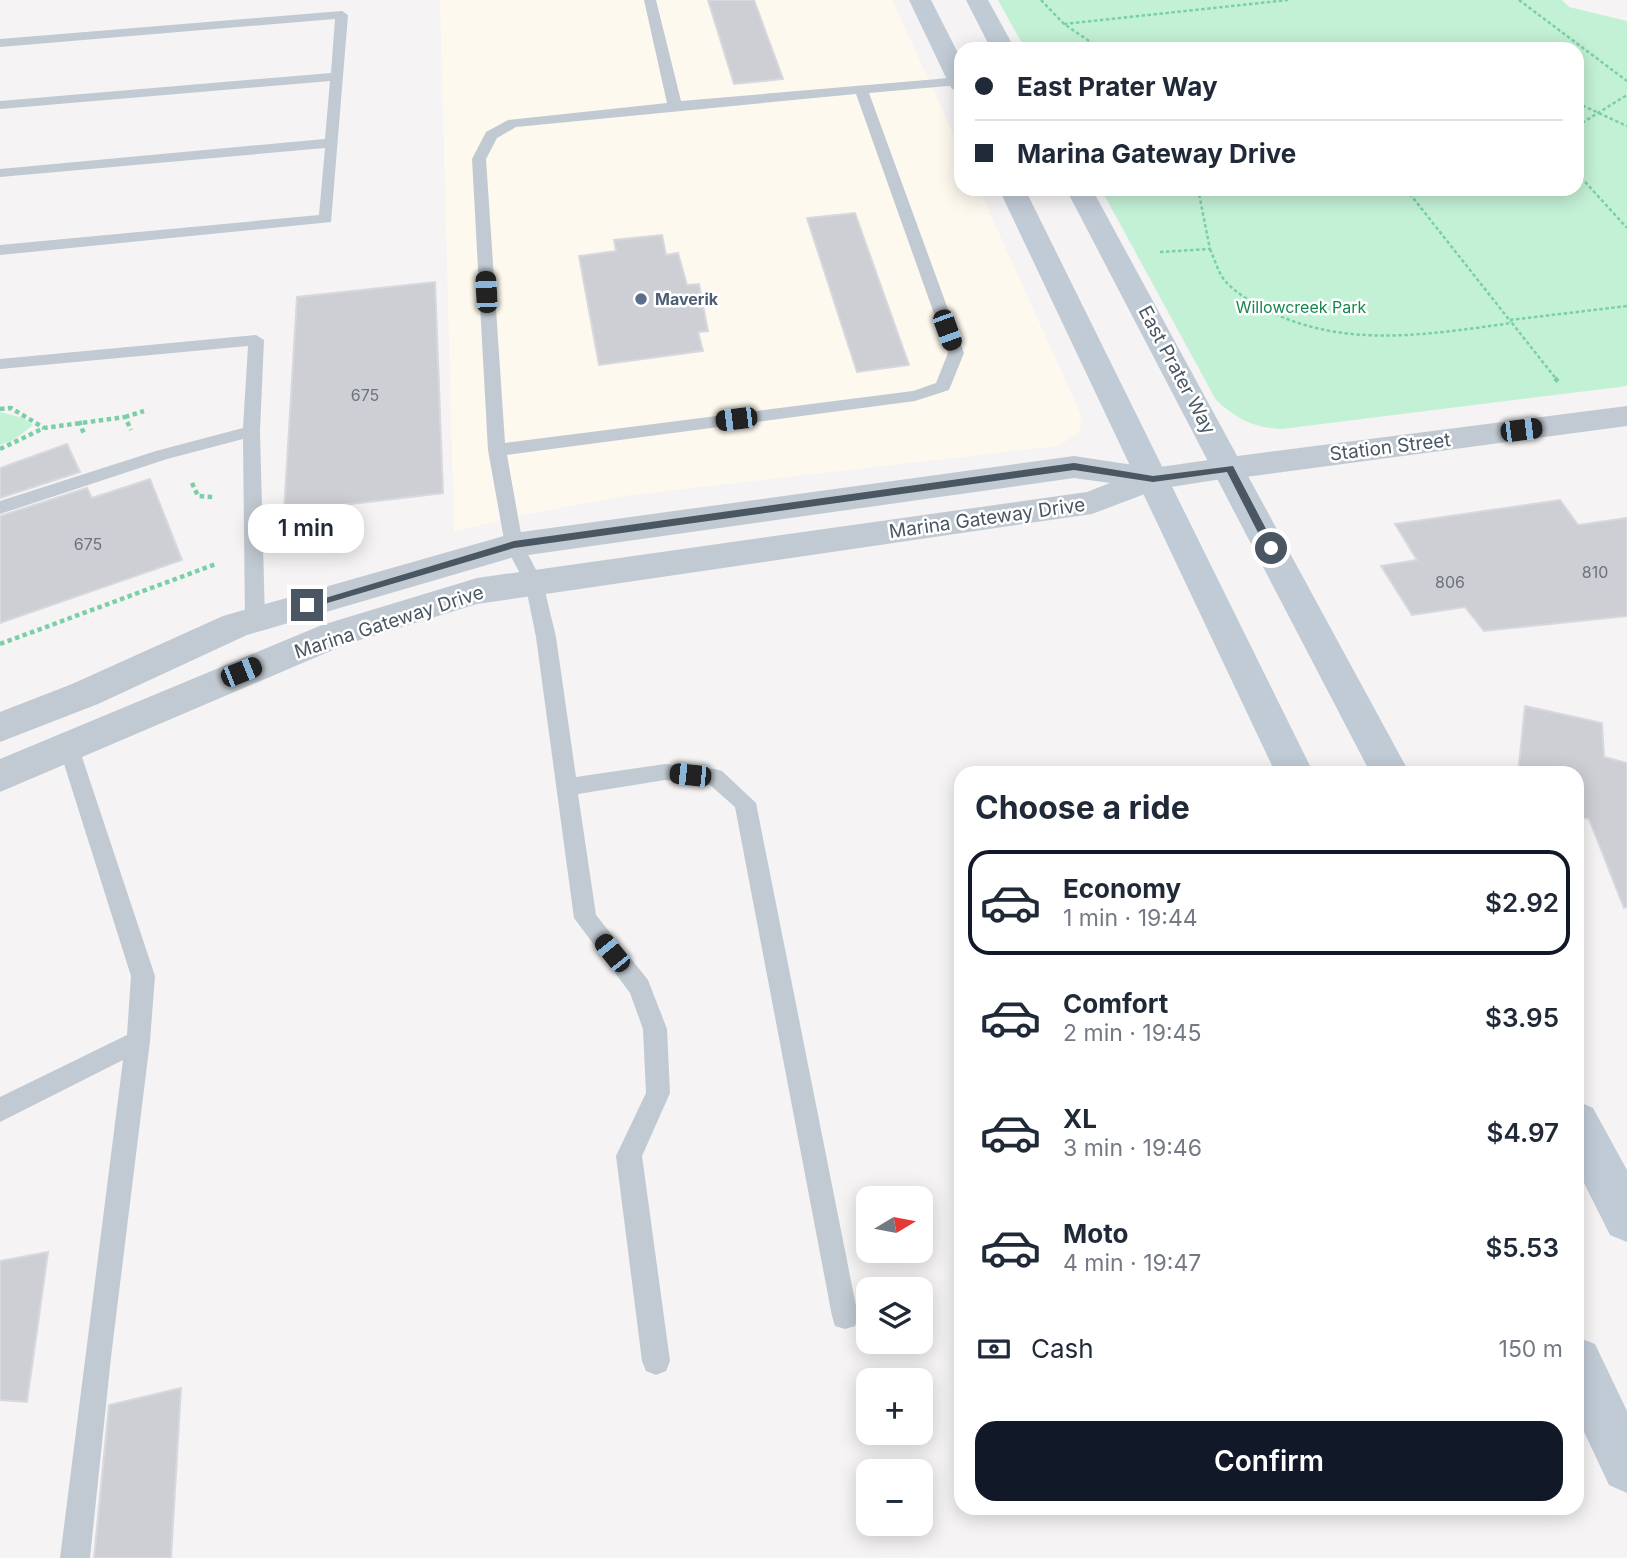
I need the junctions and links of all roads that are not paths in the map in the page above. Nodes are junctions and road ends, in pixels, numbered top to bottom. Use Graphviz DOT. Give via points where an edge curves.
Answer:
graph roads {
  1 [pos="650,0"];
  2 [pos="920,0"];
  3 [pos="977,0"];
  4 [pos="999,42"];
  5 [pos="0,43"];
  6 [pos="954,71"];
  7 [pos="338,76"];
  8 [pos="954,83"];
  9 [pos="861,90"];
  10 [pos="0,105"];
  11 [pos="675,106"];
  12 [pos="332,143"];
  13 [pos="0,173"];
  14 [pos="1015,196"];
  15 [pos="1083,196"];
  16 [pos="0,250"];
  17 [pos="0,363"];
  18 [pos="1627,416"];
  19 [pos="251,431"];
  20 [pos="497,450"];
  21 [pos="1230,468"];
  22 [pos="1153,479"];
  23 [pos="0,508"];
  24 [pos="514,545"];
  25 [pos="534,583"];
  26 [pos="255,620"];
  27 [pos="0,727"];
  28 [pos="69,748"];
  29 [pos="1291,766"];
  30 [pos="1387,766"];
  31 [pos="0,776"];
  32 [pos="566,787"];
  33 [pos="138,1041"];
  34 [pos="0,1110"];
  35 [pos="1584,1137"];
  36 [pos="1627,1218"];
  37 [pos="845,1316"];
  38 [pos="656,1361"];
  39 [pos="1584,1377"];
  40 [pos="1627,1467"];
  41 [pos="75,1558"];
  1 -- 11 [label="lane"];
  2 -- 6 [label="main road"];
  3 -- 4 [label="main road"];
  5 -- 7 [label="lane" via="342,15"];
  7 -- 10 [label="lane"];
  7 -- 12 [label="lane"];
  8 -- 9 [label="lane"];
  9 -- 11 [label="lane"];
  9 -- 20 [label="lane" via="956,353 943,386 915,396"];
  11 -- 20 [label="lane" via="513,123 492,135 485,147 479,159"];
  12 -- 13 [label="lane"];
  12 -- 16 [label="lane" via="326,219"];
  14 -- 22 [label="main road"];
  15 -- 21 [label="main road, East Prater Way"];
  17 -- 19 [label="lane" via="256,340"];
  18 -- 21 [label="street, Station Street"];
  19 -- 23 [label="lane"];
  19 -- 26 [label="lane"];
  20 -- 24 [label="lane"];
  21 -- 22 [label="street, Station Street"];
  21 -- 30 [label="main road, East Prater Way"];
  22 -- 24 [label="street, Marina Gateway Drive" via="1074,467"];
  22 -- 25 [label="street, Marina Gateway Drive" via="1092,503"];
  22 -- 29 [label="main road"];
  24 -- 25 [label="lane"];
  24 -- 26 [label="street, Marina Gateway Drive"];
  25 -- 28 [label="street, Marina Gateway Drive" via="477,591 335,634"];
  25 -- 32 [label="lane"];
  26 -- 27 [label="street, Marina Gateway Drive"];
  28 -- 31 [label="street, Marina Gateway Drive"];
  28 -- 33 [label="lane" via="143,976"];
  32 -- 37 [label="lane" via="665,772 715,777 745,803"];
  32 -- 38 [label="lane" via="585,918 640,987 655,1029 658,1093 629,1156"];
  33 -- 34 [label="lane"];
  33 -- 41 [label="lane"];
  35 -- 36 [label="main road"];
  39 -- 40 [label="main road"];
}
